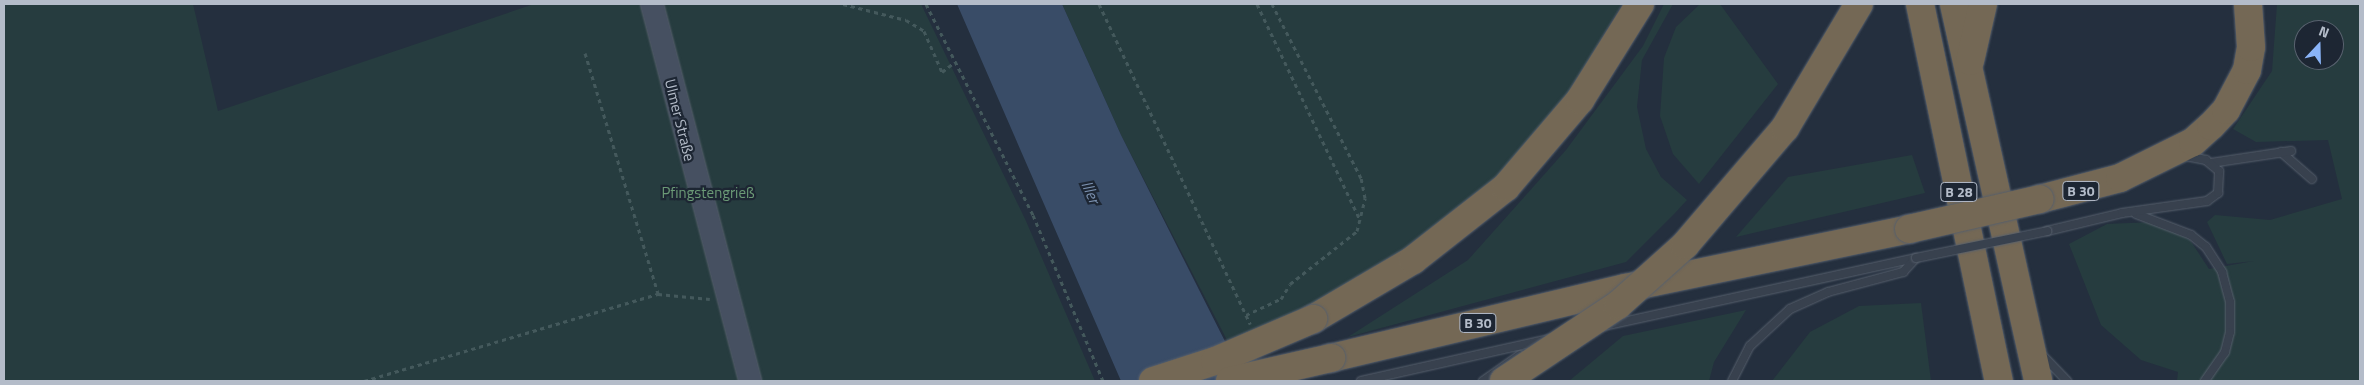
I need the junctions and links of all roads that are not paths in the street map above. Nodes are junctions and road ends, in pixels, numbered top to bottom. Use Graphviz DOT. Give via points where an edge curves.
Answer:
graph roads {
  1 [pos="652,4"];
  2 [pos="1640,4"];
  3 [pos="1859,4"];
  4 [pos="1920,4"];
  5 [pos="1954,4"];
  6 [pos="1983,4"];
  7 [pos="2248,4"];
  8 [pos="1968,70"];
  9 [pos="2291,151"];
  10 [pos="2281,152"];
  11 [pos="2169,155"];
  12 [pos="2211,163"];
  13 [pos="2312,179"];
  14 [pos="2122,213"];
  15 [pos="1916,258"];
  16 [pos="1565,335"];
  17 [pos="2028,338"];
  18 [pos="750,381"];
  19 [pos="1153,381"];
  20 [pos="1230,381"];
  21 [pos="1361,381"];
  22 [pos="1483,381"];
  23 [pos="1504,381"];
  24 [pos="1732,381"];
  25 [pos="1999,381"];
  26 [pos="2038,381"];
  27 [pos="2068,381"];
  28 [pos="2205,381"];
  1 -- 18 [label="main road, Ulmer Straße"];
  2 -- 19 [label="highway, bridge" via="1580,100 1506,187 1413,260 1313,319 1215,361"];
  3 -- 23 [label="highway, bridge" via="1786,128 1685,245 1590,326"];
  4 -- 25 [label="highway, B 28"];
  5 -- 8 [label="highway, B 28"];
  6 -- 8 [label="highway"];
  7 -- 11 [label="highway" via="2251,47 2236,94 2211,126"];
  8 -- 17 [label="highway, B 28"];
  9 -- 10 [label="lane"];
  10 -- 12 [label="lane"];
  10 -- 13 [label="lane"];
  11 -- 12 [label="lane"];
  11 -- 20 [label="highway, B 30, bridge" via="2120,178 2040,199 1626,288"];
  12 -- 14 [label="lane" via="2221,179 2218,193 2207,201"];
  14 -- 15 [label="lane, B 30, bridge"];
  14 -- 28 [label="lane" via="2149,216 2176,225 2206,247 2219,266 2231,319 2225,352"];
  15 -- 16 [label="lane, B 30"];
  15 -- 24 [label="lane" via="1903,272 1828,292 1790,309 1750,346"];
  16 -- 21 [label="lane, B 30"];
  16 -- 22 [label="lane" via="1511,360"];
  17 -- 26 [label="highway, B 28"];
  17 -- 27 [label="lane"];
}
